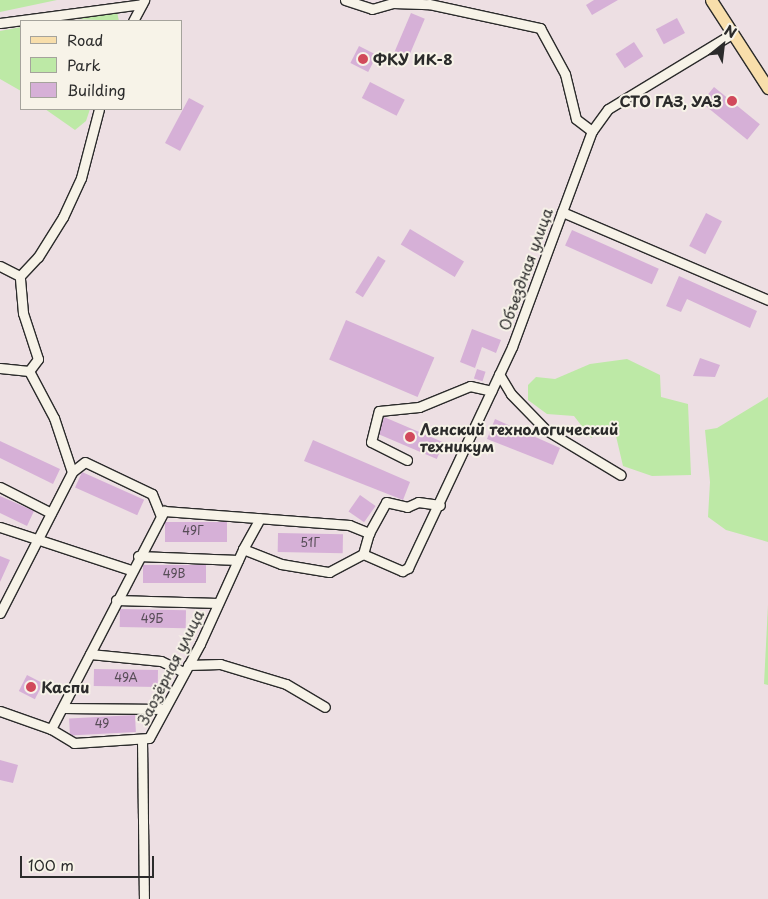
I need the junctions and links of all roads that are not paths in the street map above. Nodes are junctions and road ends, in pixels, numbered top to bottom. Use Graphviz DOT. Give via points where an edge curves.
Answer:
graph roads {
  1 [pos="345,0"];
  2 [pos="711,0"];
  3 [pos="143,2"];
  4 [pos="57,14"];
  5 [pos="65,20"];
  6 [pos="134,20"];
  7 [pos="0,23"];
  8 [pos="730,35"];
  9 [pos="768,88"];
  10 [pos="99,110"];
  11 [pos="592,131"];
  12 [pos="562,212"];
  13 [pos="0,266"];
  14 [pos="20,276"];
  15 [pos="768,300"];
  16 [pos="0,368"];
  17 [pos="29,370"];
  18 [pos="500,374"];
  19 [pos="491,391"];
  20 [pos="407,460"];
  21 [pos="72,472"];
  22 [pos="621,475"];
  23 [pos="0,487"];
  24 [pos="440,505"];
  25 [pos="51,513"];
  26 [pos="161,516"];
  27 [pos="260,518"];
  28 [pos="0,527"];
  29 [pos="369,533"];
  30 [pos="37,542"];
  31 [pos="243,549"];
  32 [pos="363,554"];
  33 [pos="138,556"];
  34 [pos="238,560"];
  35 [pos="131,570"];
  36 [pos="116,600"];
  37 [pos="218,603"];
  38 [pos="0,613"];
  39 [pos="90,654"];
  40 [pos="186,669"];
  41 [pos="325,707"];
  42 [pos="63,708"];
  43 [pos="164,709"];
  44 [pos="0,711"];
  45 [pos="51,729"];
  46 [pos="142,739"];
  47 [pos="144,899"];
  1 -- 11 [label="street" via="372,9 393,3 429,4 540,28 564,74 576,119"];
  2 -- 8 [label="main road"];
  3 -- 4 [label="street"];
  3 -- 6 [label="street"];
  4 -- 5 [label="street"];
  4 -- 7 [label="street"];
  8 -- 9 [label="main road"];
  8 -- 11 [label="street, Объездная улица" via="608,109"];
  10 -- 14 [label="street" via="82,178 67,210 38,257"];
  11 -- 12 [label="street, Объездная улица"];
  12 -- 15 [label="street"];
  12 -- 18 [label="street, Объездная улица"];
  13 -- 14 [label="street"];
  14 -- 17 [label="street" via="23,314 38,359"];
  16 -- 17 [label="street"];
  17 -- 21 [label="street" via="54,418"];
  18 -- 19 [label="street, Объездная улица"];
  18 -- 22 [label="street" via="515,399 546,430"];
  19 -- 20 [label="street" via="470,386 419,407 379,411 371,442"];
  19 -- 24 [label="street, Объездная улица"];
  21 -- 25 [label="street"];
  21 -- 26 [label="street" via="84,462 152,494"];
  23 -- 25 [label="street"];
  24 -- 29 [label="street" via="418,502 407,507 386,502"];
  24 -- 32 [label="street, Объездная улица" via="408,568 402,572"];
  25 -- 30 [label="street"];
  26 -- 27 [label="street" via="164,511"];
  26 -- 33 [label="street"];
  27 -- 29 [label="street" via="349,526"];
  27 -- 31 [label="street, Заозёрная улица"];
  28 -- 30 [label="street"];
  29 -- 32 [label="street"];
  30 -- 35 [label="street"];
  30 -- 38 [label="street"];
  31 -- 32 [label="street" via="281,564 329,572"];
  31 -- 34 [label="street, Заозёрная улица"];
  33 -- 34 [label="street"];
  33 -- 35 [label="street"];
  34 -- 37 [label="street, Заозёрная улица"];
  35 -- 36 [label="street"];
  36 -- 37 [label="street"];
  36 -- 39 [label="street"];
  37 -- 40 [label="street, Заозёрная улица"];
  39 -- 40 [label="street" via="161,661"];
  39 -- 42 [label="street"];
  40 -- 41 [label="street" via="220,664 286,684"];
  40 -- 43 [label="street, Заозёрная улица"];
  42 -- 43 [label="street"];
  42 -- 45 [label="street"];
  43 -- 46 [label="street, Заозёрная улица" via="149,738"];
  44 -- 45 [label="street, Заозёрная улица"];
  45 -- 46 [label="street, Заозёрная улица" via="74,743"];
  46 -- 47 [label="street"];
}
